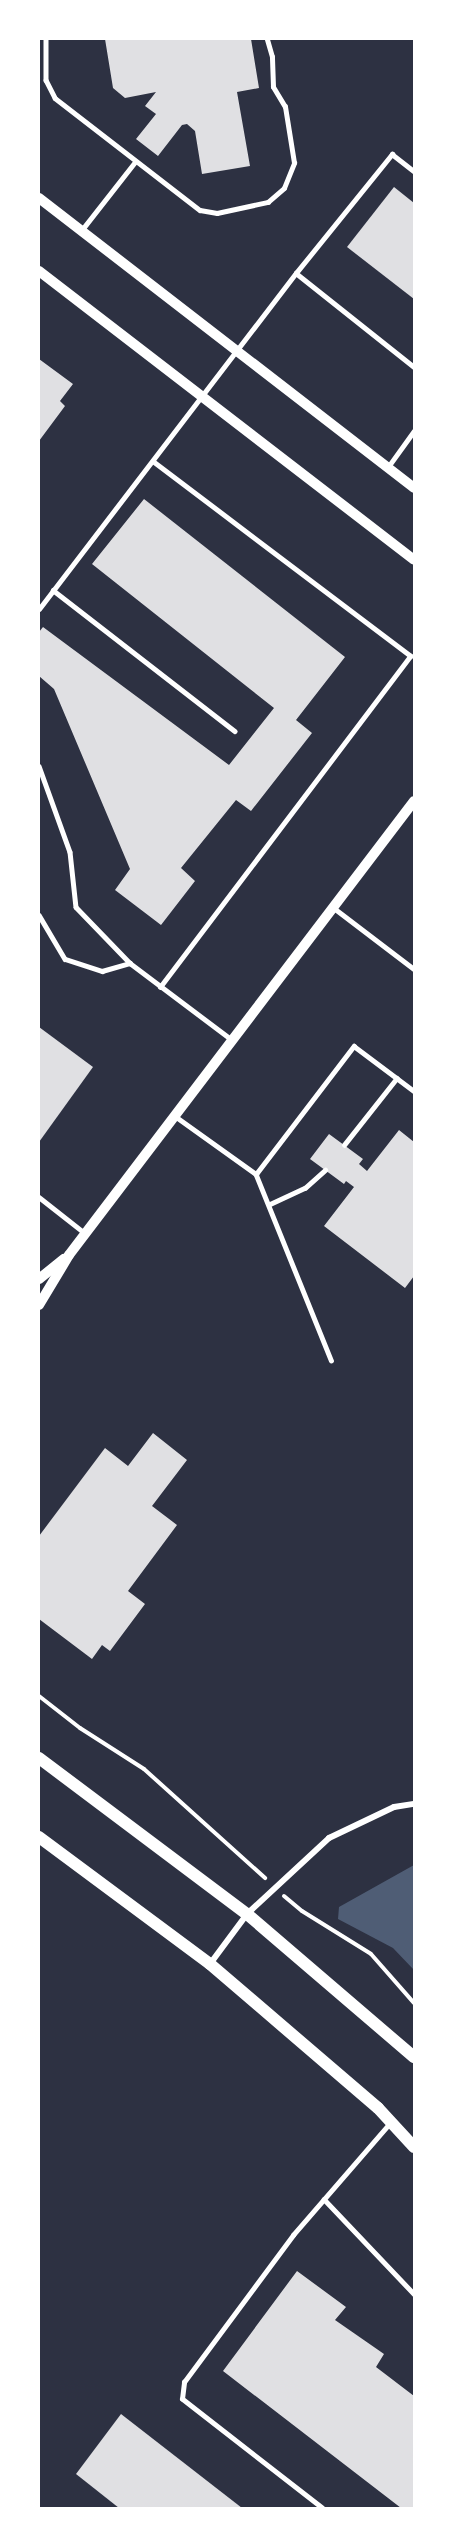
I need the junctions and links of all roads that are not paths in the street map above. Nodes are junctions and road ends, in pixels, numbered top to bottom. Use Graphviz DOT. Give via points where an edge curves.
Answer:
graph roads {
  1 [pos="46,39"];
  2 [pos="267,39"];
  3 [pos="135,162"];
  4 [pos="414,171"];
  5 [pos="39,198"];
  6 [pos="81,231"];
  7 [pos="39,271"];
  8 [pos="296,273"];
  9 [pos="236,352"];
  10 [pos="414,367"];
  11 [pos="201,398"];
  12 [pos="414,431"];
  13 [pos="153,461"];
  14 [pos="387,467"];
  15 [pos="414,488"];
  16 [pos="414,560"];
  17 [pos="53,590"];
  18 [pos="39,609"];
  19 [pos="235,731"];
  20 [pos="39,766"];
  21 [pos="414,801"];
  22 [pos="332,907"];
  23 [pos="39,915"];
  24 [pos="130,963"];
  25 [pos="414,969"];
  26 [pos="161,987"];
  27 [pos="232,1040"];
  28 [pos="397,1078"];
  29 [pos="414,1091"];
  30 [pos="175,1116"];
  31 [pos="344,1145"];
  32 [pos="325,1170"];
  33 [pos="256,1174"];
  34 [pos="39,1197"];
  35 [pos="270,1204"];
  36 [pos="86,1234"];
  37 [pos="69,1255"];
  38 [pos="39,1279"];
  39 [pos="39,1305"];
  40 [pos="331,1360"];
  41 [pos="39,1758"];
  42 [pos="414,1804"];
  43 [pos="39,1837"];
  44 [pos="247,1914"];
  45 [pos="210,1964"];
  46 [pos="414,2057"];
  47 [pos="391,2122"];
  48 [pos="414,2147"];
  49 [pos="324,2199"];
  50 [pos="414,2294"];
  51 [pos="322,2508"];
  1 -- 3 [label="lane" via="46,80 55,98"];
  2 -- 3 [label="lane" via="273,87 285,107 294,163 285,188 268,202 217,213 200,210"];
  3 -- 6 [label="lane"];
  4 -- 8 [label="lane" via="392,154"];
  5 -- 6 [label="street"];
  6 -- 9 [label="street"];
  7 -- 11 [label="street"];
  8 -- 9 [label="lane"];
  8 -- 10 [label="lane"];
  9 -- 11 [label="lane"];
  9 -- 14 [label="street"];
  11 -- 13 [label="lane"];
  11 -- 16 [label="street"];
  12 -- 14 [label="lane"];
  13 -- 17 [label="lane"];
  13 -- 26 [label="lane" via="411,656"];
  14 -- 15 [label="street"];
  17 -- 18 [label="lane"];
  17 -- 19 [label="lane"];
  20 -- 24 [label="lane" via="70,852 76,907"];
  21 -- 22 [label="street"];
  22 -- 25 [label="lane"];
  22 -- 27 [label="street"];
  23 -- 24 [label="lane" via="65,959 102,971"];
  24 -- 26 [label="lane"];
  26 -- 27 [label="lane"];
  27 -- 30 [label="street"];
  28 -- 29 [label="lane"];
  28 -- 31 [label="lane"];
  28 -- 33 [label="lane" via="354,1046"];
  30 -- 33 [label="lane"];
  30 -- 36 [label="street"];
  32 -- 35 [label="lane" via="305,1188"];
  33 -- 35 [label="lane"];
  34 -- 36 [label="lane"];
  35 -- 40 [label="lane"];
  36 -- 37 [label="street"];
  37 -- 38 [label="street"];
  37 -- 39 [label="street"];
  41 -- 44 [label="main road"];
  42 -- 44 [label="street" via="394,1807 329,1838"];
  43 -- 45 [label="main road"];
  44 -- 45 [label="street"];
  44 -- 46 [label="main road"];
  45 -- 47 [label="main road"];
  47 -- 48 [label="main road"];
  47 -- 49 [label="lane"];
  49 -- 50 [label="lane"];
  49 -- 51 [label="lane" via="184,2382 182,2399"];
}
